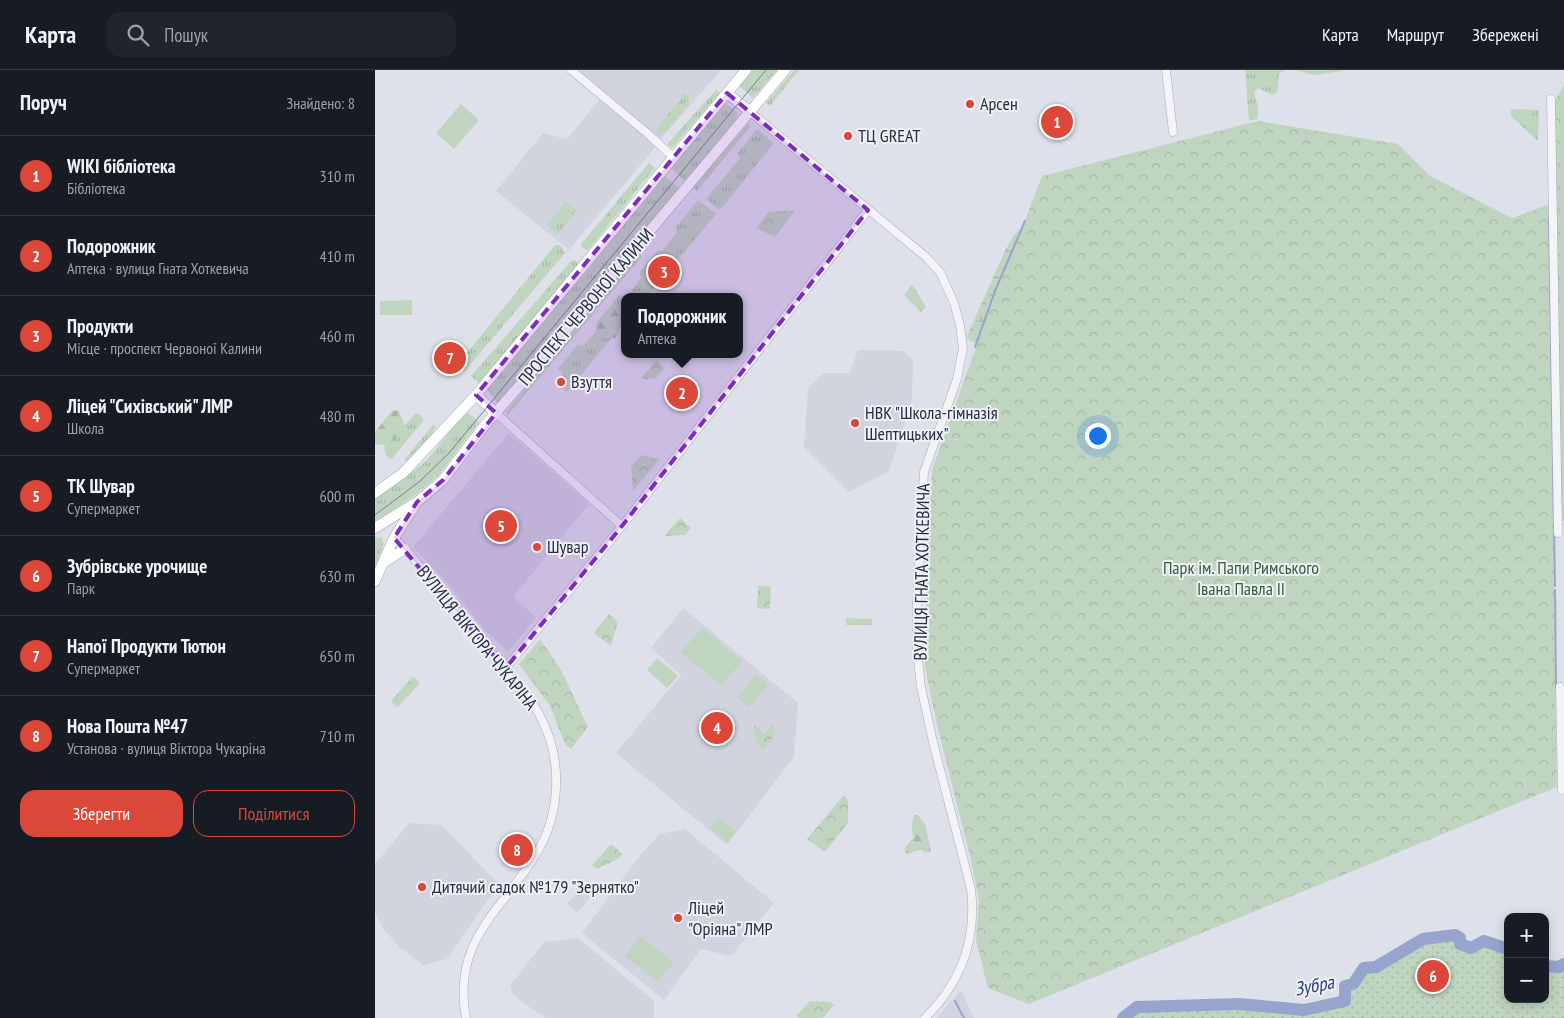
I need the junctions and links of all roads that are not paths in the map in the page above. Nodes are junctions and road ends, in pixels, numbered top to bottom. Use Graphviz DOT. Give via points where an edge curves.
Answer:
graph roads {
  1 [pos="571,70"];
  2 [pos="746,70"];
  3 [pos="785,70"];
  4 [pos="1167,70"];
  5 [pos="727,93"];
  6 [pos="1551,99"];
  7 [pos="749,111"];
  8 [pos="1173,132"];
  9 [pos="673,157"];
  10 [pos="868,210"];
  11 [pos="475,395"];
  12 [pos="496,413"];
  13 [pos="376,490"];
  14 [pos="417,502"];
  15 [pos="378,526"];
  16 [pos="622,526"];
  17 [pos="1558,533"];
  18 [pos="394,538"];
  19 [pos="405,549"];
  20 [pos="383,563"];
  21 [pos="375,581"];
  22 [pos="505,669"];
  23 [pos="1560,687"];
  24 [pos="1561,790"];
  25 [pos="466,1018"];
  26 [pos="925,1018"];
  1 -- 9 [label="street"];
  2 -- 5 [label="main road, ПРОСПЕКТ ЧЕРВОНОЇ КАЛИНИ"];
  3 -- 7 [label="main road, ПРОСПЕКТ ЧЕРВОНОЇ КАЛИНИ"];
  4 -- 8 [label="street"];
  5 -- 7 [label="main road, ВУЛИЦЯ ГНАТА ХОТКЕВИЧА"];
  5 -- 9 [label="main road, ПРОСПЕКТ ЧЕРВОНОЇ КАЛИНИ"];
  6 -- 17 [label="street"];
  7 -- 10 [label="street, ВУЛИЦЯ ГНАТА ХОТКЕВИЧА"];
  7 -- 12 [label="main road, ПРОСПЕКТ ЧЕРВОНОЇ КАЛИНИ"];
  9 -- 11 [label="main road, ПРОСПЕКТ ЧЕРВОНОЇ КАЛИНИ"];
  10 -- 16 [label="street"];
  10 -- 26 [label="street, ВУЛИЦЯ ГНАТА ХОТКЕВИЧА" via="940,272 954,303 963,348 957,379 924,472 917,650 931,733 973,905 966,959 949,989"];
  11 -- 12 [label="main road"];
  11 -- 13 [label="main road, ПРОСПЕКТ ЧЕРВОНОЇ КАЛИНИ" via="403,473"];
  12 -- 14 [label="main road, ПРОСПЕКТ ЧЕРВОНОЇ КАЛИНИ" via="443,480"];
  12 -- 16 [label="street"];
  14 -- 15 [label="main road, ПРОСПЕКТ ЧЕРВОНОЇ КАЛИНИ"];
  14 -- 18 [label="main road"];
  15 -- 18 [label="main road"];
  16 -- 22 [label="street"];
  18 -- 19 [label="street, ВУЛИЦЯ ВІКТОРА ЧУКАРІНА"];
  18 -- 20 [label="main road"];
  19 -- 20 [label="main road"];
  19 -- 22 [label="street, ВУЛИЦЯ ВІКТОРА ЧУКАРІНА"];
  20 -- 21 [label="main road"];
  22 -- 25 [label="street, ВУЛИЦЯ ВІКТОРА ЧУКАРІНА" via="539,713 546,729 555,758 555,805 536,855 480,932 469,954 463,983"];
  23 -- 24 [label="street"];
}
